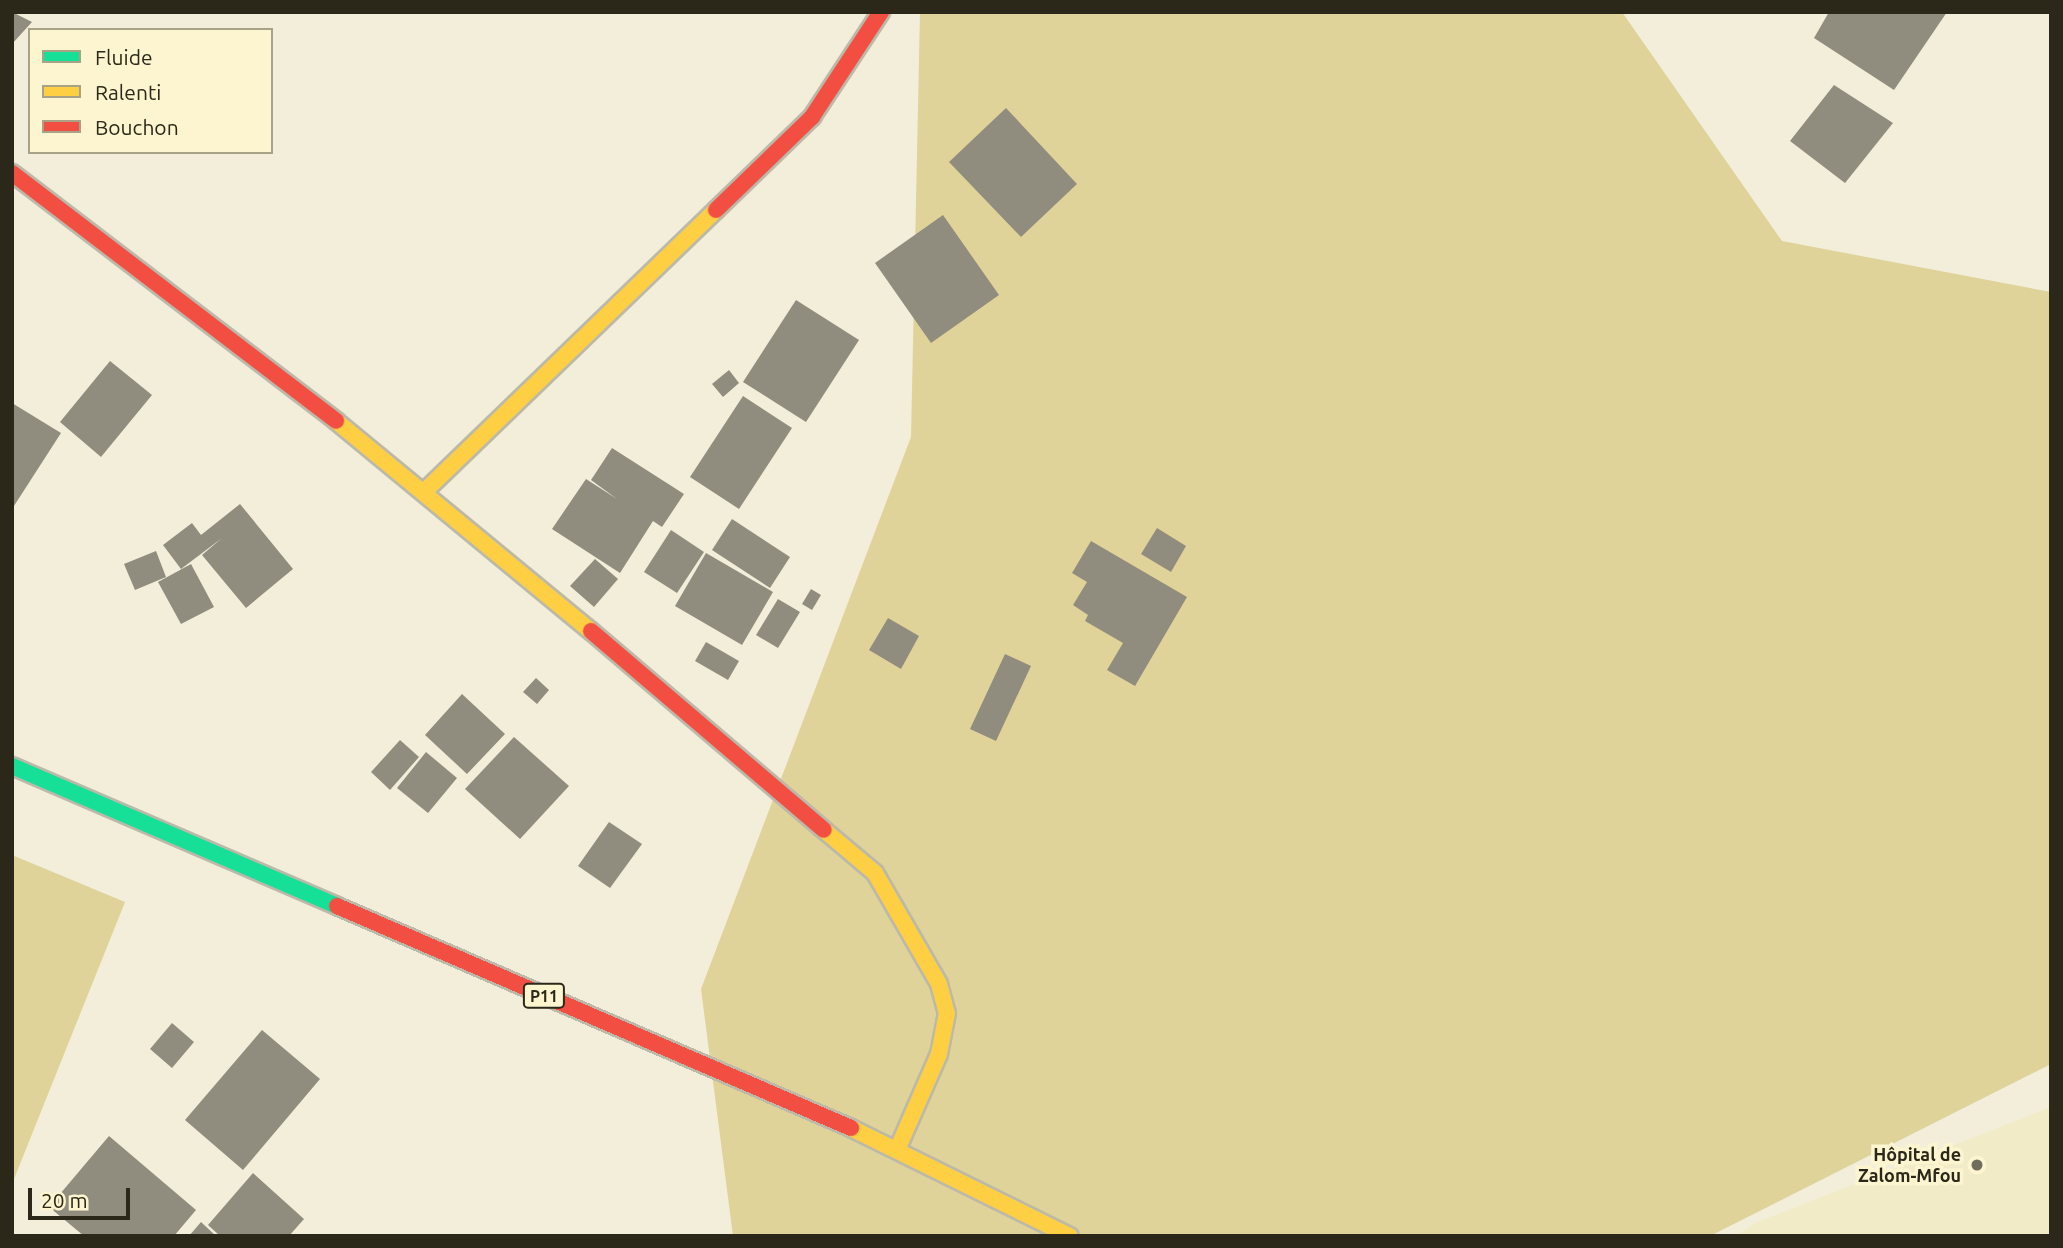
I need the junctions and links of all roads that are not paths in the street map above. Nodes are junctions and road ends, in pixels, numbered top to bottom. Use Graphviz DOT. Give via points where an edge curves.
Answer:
graph roads {
  1 [pos="881,12"];
  2 [pos="12,173"];
  3 [pos="426,491"];
  4 [pos="12,766"];
  5 [pos="898,1148"];
  6 [pos="1070,1236"];
  1 -- 3 [label="street" via="812,117"];
  2 -- 3 [label="street"];
  3 -- 5 [label="street" via="875,873 939,984 947,1013 939,1054"];
  4 -- 5 [label="street, P11"];
  5 -- 6 [label="street, P11"];
}
